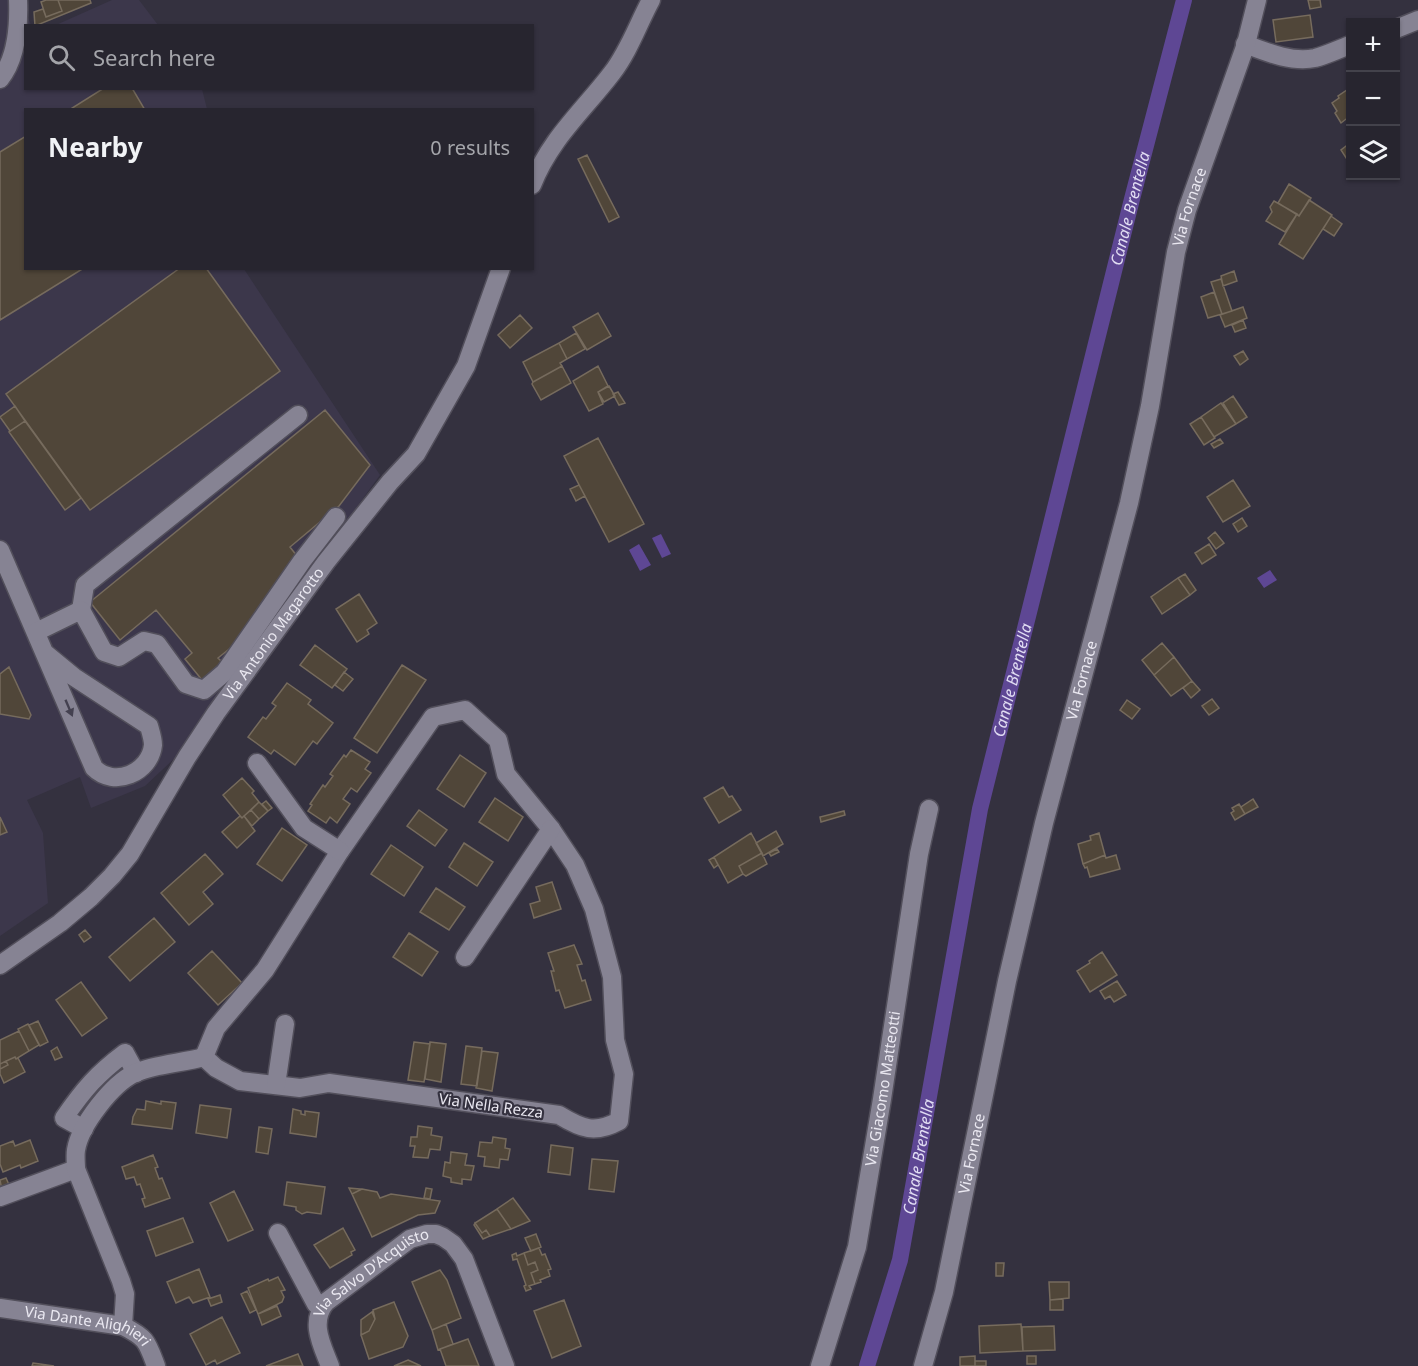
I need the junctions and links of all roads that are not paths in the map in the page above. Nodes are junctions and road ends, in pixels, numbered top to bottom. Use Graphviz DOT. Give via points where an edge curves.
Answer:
graph roads {
  1 [pos="18,0"];
  2 [pos="651,0"];
  3 [pos="1257,0"];
  4 [pos="1418,20"];
  5 [pos="1400,27"];
  6 [pos="1245,44"];
  7 [pos="1346,46"];
  8 [pos="0,79"];
  9 [pos="534,179"];
  10 [pos="500,270"];
  11 [pos="298,415"];
  12 [pos="336,517"];
  13 [pos="0,550"];
  14 [pos="81,610"];
  15 [pos="36,633"];
  16 [pos="46,654"];
  17 [pos="257,763"];
  18 [pos="929,808"];
  19 [pos="551,829"];
  20 [pos="340,850"];
  21 [pos="465,957"];
  22 [pos="0,965"];
  23 [pos="285,1024"];
  24 [pos="204,1057"];
  25 [pos="276,1085"];
  26 [pos="76,1168"];
  27 [pos="0,1197"];
  28 [pos="278,1233"];
  29 [pos="321,1307"];
  30 [pos="0,1308"];
  31 [pos="123,1326"];
  32 [pos="156,1366"];
  33 [pos="330,1366"];
  34 [pos="505,1366"];
  35 [pos="820,1366"];
  36 [pos="923,1366"];
  1 -- 8 [label="street" via="14,48"];
  2 -- 9 [label="street" via="613,72 556,138"];
  3 -- 6 [label="street, Via Fornace"];
  4 -- 5 [label="street"];
  6 -- 7 [label="street" via="1298,58 1313,58"];
  6 -- 36 [label="street, Via Fornace" via="1176,252 1129,503 1041,834 1006,981 944,1292"];
  10 -- 22 [label="street, Via Antonio Magarotto" via="466,366 416,454 326,562 216,713 130,854 91,897"];
  11 -- 14 [label="street" via="85,585"];
  12 -- 14 [label="street" via="225,672 204,690 186,684 157,644 144,641 119,657 104,652"];
  13 -- 15 [label="street"];
  14 -- 15 [label="street"];
  15 -- 16 [label="street"];
  16 -- 16 [label="street, one-way" via="94,768 113,778 137,772 153,747 149,726"];
  17 -- 20 [label="street" via="304,828"];
  18 -- 35 [label="street, Via Giacomo Matteotti" via="857,1247"];
  19 -- 20 [label="street, Via Nella Rezza" via="506,774 498,740 465,710 433,717"];
  19 -- 21 [label="street"];
  19 -- 25 [label="street, Via Nella Rezza" via="575,865 594,909 612,977 615,1040 624,1074 619,1121 604,1130 578,1126 559,1115 329,1083 300,1088"];
  20 -- 24 [label="street, Via Nella Rezza" via="265,970 216,1028"];
  23 -- 25 [label="street"];
  24 -- 25 [label="street, Via Nella Rezza" via="240,1081"];
  24 -- 26 [label="street" via="136,1073 111,1092 84,1129 75,1150"];
  26 -- 27 [label="street"];
  26 -- 31 [label="street" via="125,1294"];
  28 -- 29 [label="street"];
  29 -- 33 [label="street, Via Salvo D'Acquisto" via="318,1334"];
  29 -- 34 [label="street, Via Salvo D'Acquisto" via="410,1239 436,1234 453,1244 465,1259"];
  30 -- 31 [label="street, Via Dante Alighieri"];
  31 -- 32 [label="street, Via Dante Alighieri" via="141,1334"];
}
